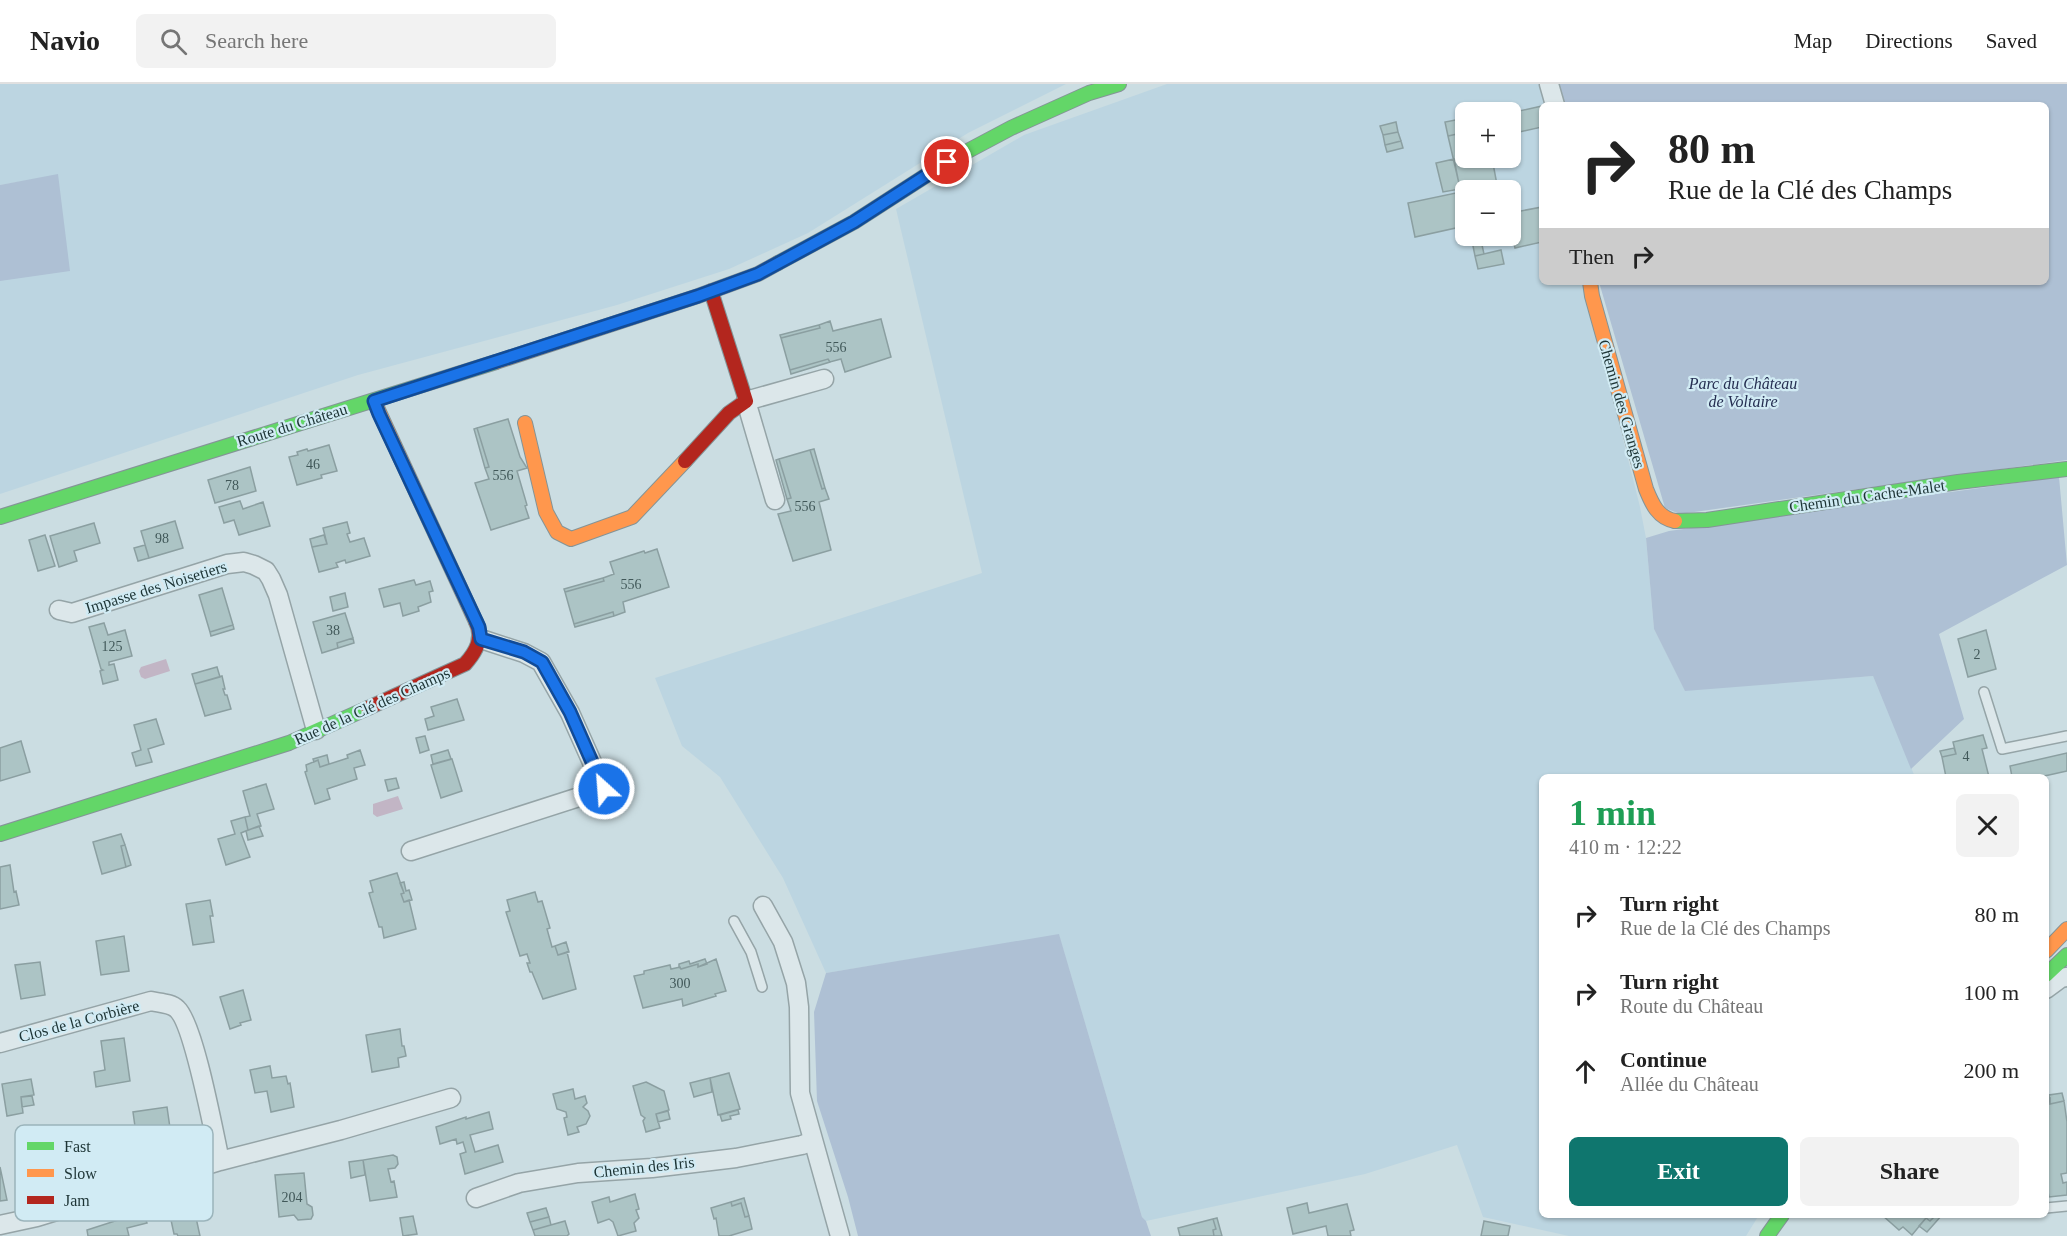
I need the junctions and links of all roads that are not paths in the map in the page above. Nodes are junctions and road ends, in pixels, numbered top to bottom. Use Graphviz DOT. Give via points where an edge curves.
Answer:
graph roads {
  1 [pos="1119,84"];
  2 [pos="1549,84"];
  3 [pos="1554,102"];
  4 [pos="1590,285"];
  5 [pos="711,291"];
  6 [pos="824,379"];
  7 [pos="374,401"];
  8 [pos="746,401"];
  9 [pos="525,423"];
  10 [pos="2067,469"];
  11 [pos="775,500"];
  12 [pos="0,518"];
  13 [pos="1667,520"];
  14 [pos="59,610"];
  15 [pos="481,639"];
  16 [pos="1984,692"];
  17 [pos="316,730"];
  18 [pos="2067,736"];
  19 [pos="0,834"];
  20 [pos="411,851"];
  21 [pos="763,906"];
  22 [pos="734,921"];
  23 [pos="2067,929"];
  24 [pos="2049,948"];
  25 [pos="2067,955"];
  26 [pos="2049,972"];
  27 [pos="2067,977"];
  28 [pos="762,987"];
  29 [pos="2049,987"];
  30 [pos="0,1043"];
  31 [pos="451,1098"];
  32 [pos="213,1125"];
  33 [pos="213,1126"];
  34 [pos="813,1141"];
  35 [pos="220,1161"];
  36 [pos="213,1163"];
  37 [pos="476,1198"];
  38 [pos="2067,1206"];
  39 [pos="2049,1208"];
  40 [pos="1780,1218"];
  41 [pos="18,1221"];
  42 [pos="0,1225"];
  43 [pos="840,1236"];
  44 [pos="1767,1236"];
  1 -- 5 [label="street, Route du Château" via="1011,128 947,162 795,256"];
  2 -- 3 [label="street"];
  4 -- 13 [label="street, Chemin des Granges" via="1646,489 1653,507"];
  5 -- 7 [label="street, Route du Château"];
  5 -- 8 [label="street"];
  6 -- 8 [label="street"];
  7 -- 12 [label="street, Route du Château"];
  7 -- 15 [label="street" via="479,627"];
  8 -- 9 [label="street" via="729,413 632,517 571,539 557,532 546,512"];
  8 -- 11 [label="street"];
  10 -- 13 [label="street, Chemin du Cache-Malet" via="1707,520"];
  14 -- 17 [label="street, Impasse des Noisetiers" via="72,613 227,564 254,565 266,571 278,595"];
  15 -- 17 [label="street, Rue de la Clé des Champs" via="465,664"];
  15 -- 20 [label="street" via="524,652 542,662 570,712 604,789"];
  16 -- 18 [label="lane" via="2002,749"];
  17 -- 19 [label="street, Rue de la Clé des Champs" via="290,743"];
  21 -- 34 [label="street" via="783,942 796,983 800,1093"];
  22 -- 28 [label="lane" via="752,952"];
  23 -- 24 [label="street"];
  25 -- 26 [label="street"];
  27 -- 29 [label="street"];
  30 -- 32 [label="street, Clos de la Corbière" via="151,1001 167,1004 177,1009 186,1022"];
  31 -- 35 [label="street"];
  33 -- 35 [label="street, Clos de la Corbière"];
  34 -- 37 [label="street, Chemin des Iris" via="736,1158 578,1173 519,1183"];
  34 -- 43 [label="street"];
  35 -- 36 [label="street"];
  38 -- 39 [label="lane"];
  40 -- 44 [label="street"];
  41 -- 42 [label="street"];
}
